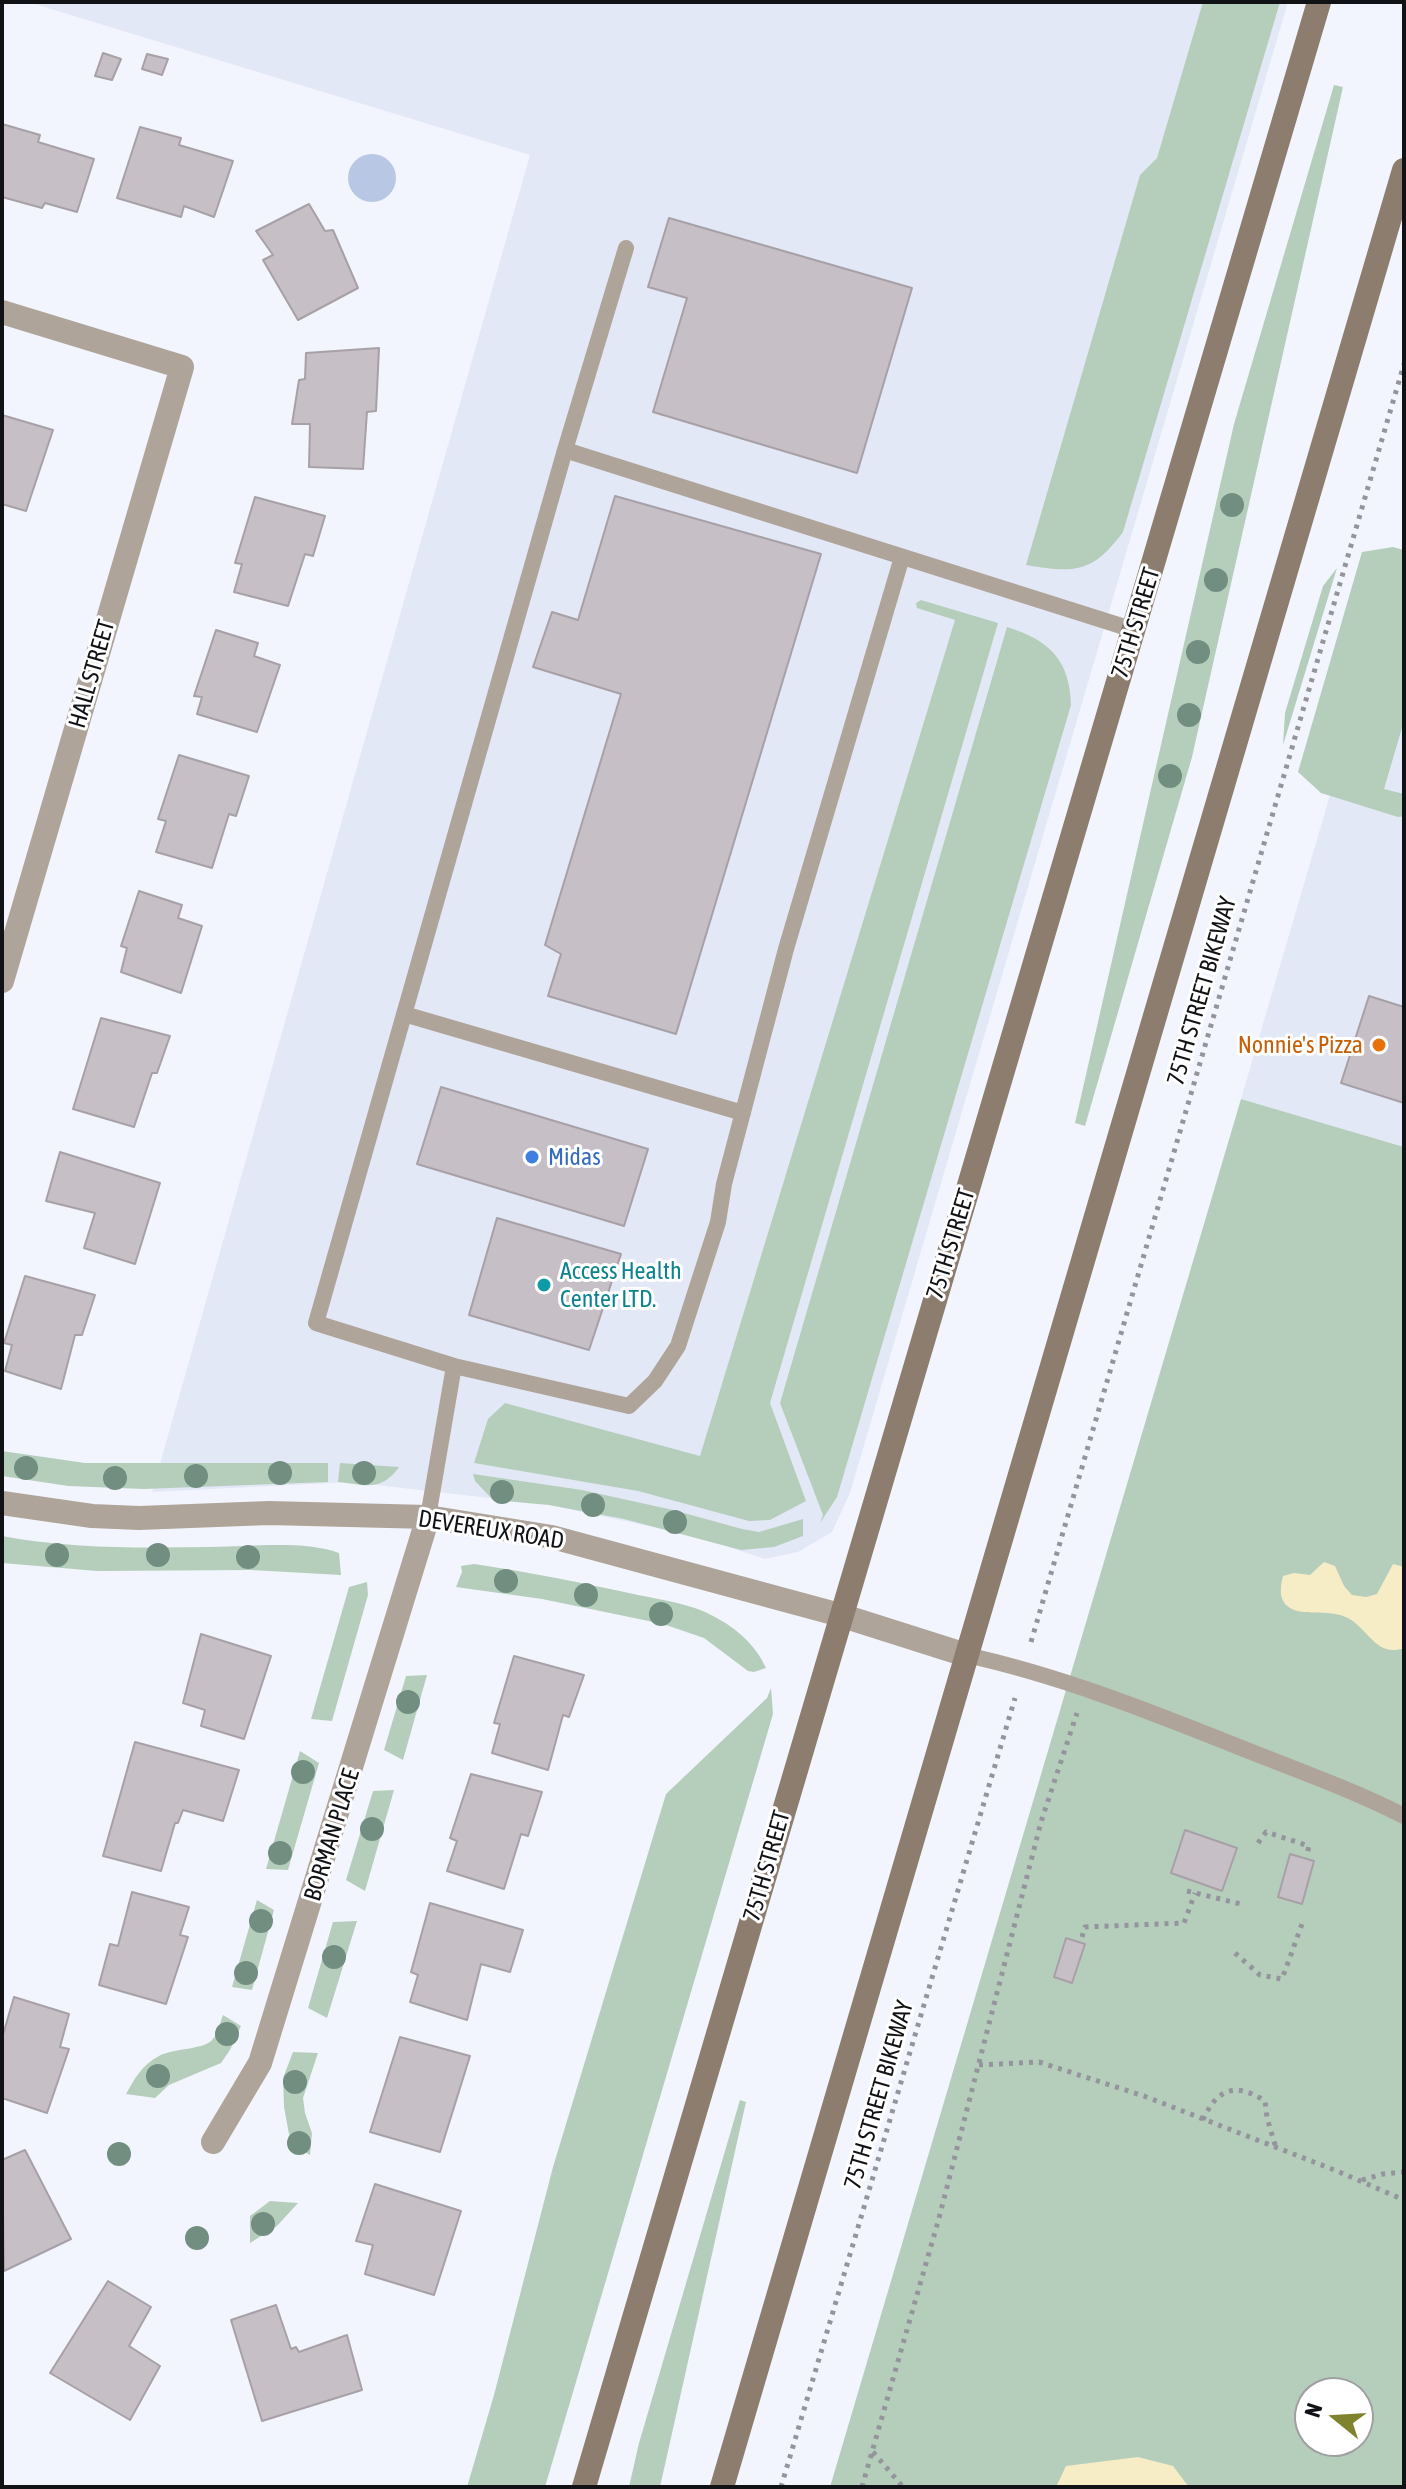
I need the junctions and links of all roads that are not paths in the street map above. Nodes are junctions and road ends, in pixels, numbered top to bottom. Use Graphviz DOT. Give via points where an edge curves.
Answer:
graph roads {
  1 [pos="1319,2"];
  2 [pos="1404,170"];
  3 [pos="626,248"];
  4 [pos="2,312"];
  5 [pos="565,450"];
  6 [pos="902,557"];
  7 [pos="1134,630"];
  8 [pos="2,981"];
  9 [pos="404,1014"];
  10 [pos="743,1113"];
  11 [pos="454,1366"];
  12 [pos="2,1503"];
  13 [pos="428,1517"];
  14 [pos="840,1615"];
  15 [pos="966,1655"];
  16 [pos="1404,1816"];
  17 [pos="213,2142"];
  18 [pos="584,2487"];
  19 [pos="722,2487"];
  1 -- 7 [label="main road, 75TH STREET"];
  2 -- 15 [label="main road"];
  3 -- 5 [label="lane"];
  4 -- 8 [label="street, HALL STREET" via="182,367"];
  5 -- 6 [label="lane"];
  5 -- 9 [label="lane"];
  6 -- 7 [label="lane"];
  6 -- 10 [label="lane"];
  7 -- 14 [label="main road, 75TH STREET"];
  9 -- 10 [label="lane"];
  9 -- 11 [label="lane" via="316,1323"];
  10 -- 11 [label="lane" via="718,1222 678,1346 655,1381 629,1406"];
  11 -- 13 [label="lane"];
  12 -- 13 [label="street, DEVEREUX ROAD" via="139,1518 269,1513"];
  13 -- 14 [label="street, DEVEREUX ROAD" via="552,1537"];
  13 -- 17 [label="street, BORMAN PLACE" via="260,2063"];
  14 -- 15 [label="street, DEVEREUX ROAD"];
  14 -- 18 [label="main road, 75TH STREET"];
  15 -- 16 [label="lane" via="1024,1668 1156,1714"];
  15 -- 19 [label="main road"];
}
